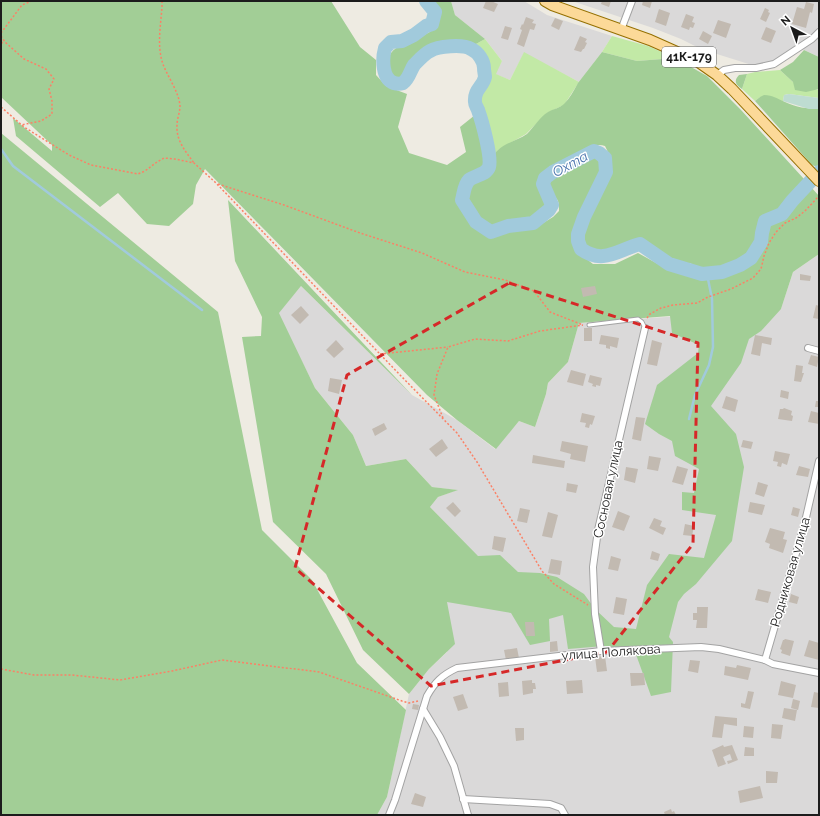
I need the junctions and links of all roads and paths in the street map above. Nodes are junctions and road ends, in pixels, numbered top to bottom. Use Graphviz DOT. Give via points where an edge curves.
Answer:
graph roads {
  1 [pos="32,1"];
  2 [pos="162,1"];
  3 [pos="545,1"];
  4 [pos="632,1"];
  5 [pos="621,30"];
  6 [pos="819,32"];
  7 [pos="1,33"];
  8 [pos="1,36"];
  9 [pos="5,42"];
  10 [pos="1,43"];
  11 [pos="717,75"];
  12 [pos="1,107"];
  13 [pos="21,124"];
  14 [pos="194,163"];
  15 [pos="819,181"];
  16 [pos="216,183"];
  17 [pos="819,196"];
  18 [pos="589,325"];
  19 [pos="644,325"];
  20 [pos="448,347"];
  21 [pos="808,348"];
  22 [pos="819,351"];
  23 [pos="379,354"];
  24 [pos="444,420"];
  25 [pos="819,461"];
  26 [pos="595,609"];
  27 [pos="601,651"];
  28 [pos="765,660"];
  29 [pos="1,669"];
  30 [pos="819,673"];
  31 [pos="427,696"];
  32 [pos="423,709"];
  33 [pos="464,799"];
  34 [pos="389,815"];
  35 [pos="468,815"];
  36 [pos="565,815"];
  1 -- 7 [label="path" via="22,5"];
  2 -- 14 [label="path" via="159,46 162,61 180,106 178,133 183,148"];
  3 -- 5 [label="main road, 41К-179"];
  4 -- 5 [label="street"];
  5 -- 11 [label="main road, 41К-179" via="691,58"];
  6 -- 11 [label="street" via="774,64 724,70"];
  8 -- 9 [label="path"];
  9 -- 10 [label="path"];
  9 -- 13 [label="path" via="24,59 46,69 54,78 49,88 52,114 41,121"];
  11 -- 15 [label="main road, 41К-179"];
  12 -- 13 [label="path"];
  13 -- 14 [label="path" via="91,166 138,174 164,158"];
  14 -- 16 [label="path"];
  16 -- 20 [label="path" via="422,253 465,272 505,280 534,290 550,312 583,325 540,331 508,341 475,339"];
  16 -- 23 [label="path"];
  17 -- 19 [label="path" via="805,211 785,223 776,232 769,243 761,269 753,278 697,303 661,308 650,314"];
  18 -- 19 [label="lane" via="638,319"];
  19 -- 26 [label="street, Сосновая улица" via="598,530 593,567"];
  20 -- 23 [label="path"];
  20 -- 24 [label="path" via="437,374 434,395"];
  21 -- 22 [label="street"];
  23 -- 24 [label="path"];
  24 -- 26 [label="path" via="457,433 477,462 542,571 554,584"];
  25 -- 28 [label="street, Родниковая улица" via="804,526"];
  26 -- 27 [label="street, Сосновая улица"];
  27 -- 28 [label="street, улица Полякова" via="701,647"];
  27 -- 31 [label="street, улица Полякова" via="457,668 434,683"];
  28 -- 30 [label="street, улица Полякова" via="773,664"];
  29 -- 31 [label="path" via="34,675 72,675 120,680 222,660 319,672 409,703"];
  31 -- 32 [label="street, улица Полякова"];
  32 -- 33 [label="street" via="454,766"];
  32 -- 34 [label="street, улица Полякова"];
  33 -- 35 [label="street"];
  33 -- 36 [label="street" via="550,804 561,808"];
}
